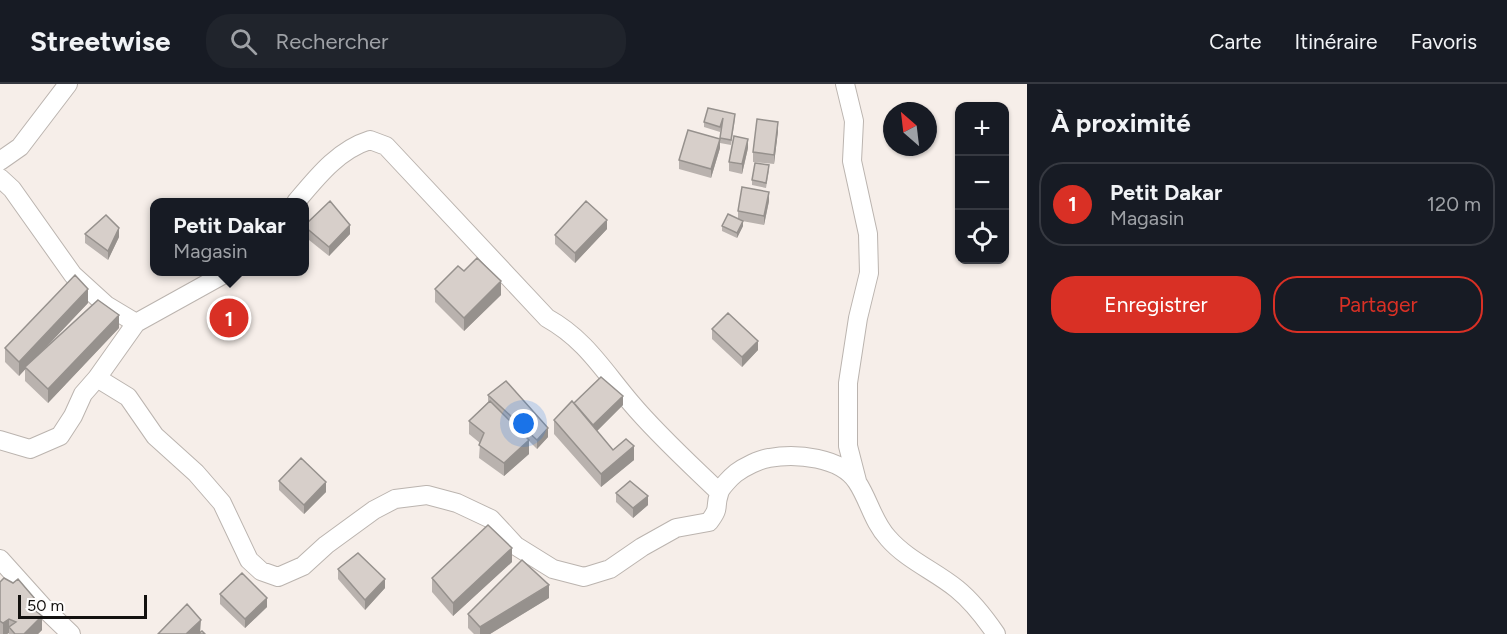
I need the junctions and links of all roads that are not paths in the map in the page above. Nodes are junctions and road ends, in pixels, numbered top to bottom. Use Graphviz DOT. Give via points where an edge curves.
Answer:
graph roads {
  1 [pos="68,84"];
  2 [pos="845,84"];
  3 [pos="0,161"];
  4 [pos="0,178"];
  5 [pos="299,198"];
  6 [pos="221,276"];
  7 [pos="136,323"];
  8 [pos="98,378"];
  9 [pos="0,440"];
  10 [pos="857,481"];
  11 [pos="719,492"];
  12 [pos="0,559"];
  13 [pos="71,634"];
  14 [pos="996,634"];
  1 -- 3 [label="street" via="20,147"];
  2 -- 10 [label="street" via="854,121 852,161 868,234 868,273 848,383 848,446"];
  4 -- 7 [label="street" via="73,275 106,305"];
  5 -- 11 [label="street" via="326,167 357,144 370,140 386,146 547,318 581,342 632,404"];
  6 -- 7 [label="street"];
  7 -- 8 [label="street"];
  8 -- 9 [label="street" via="83,394 60,436 30,449"];
  8 -- 11 [label="street" via="128,397 155,436 222,503 249,560 261,571 278,577 303,566 374,510 395,499 427,495 457,503 491,519 516,546 553,569 584,577 610,569 676,528 708,522 717,511"];
  10 -- 11 [label="street" via="827,462 796,455 766,458 736,473"];
  10 -- 14 [label="street" via="887,538 959,590"];
  12 -- 13 [label="street"];
}
